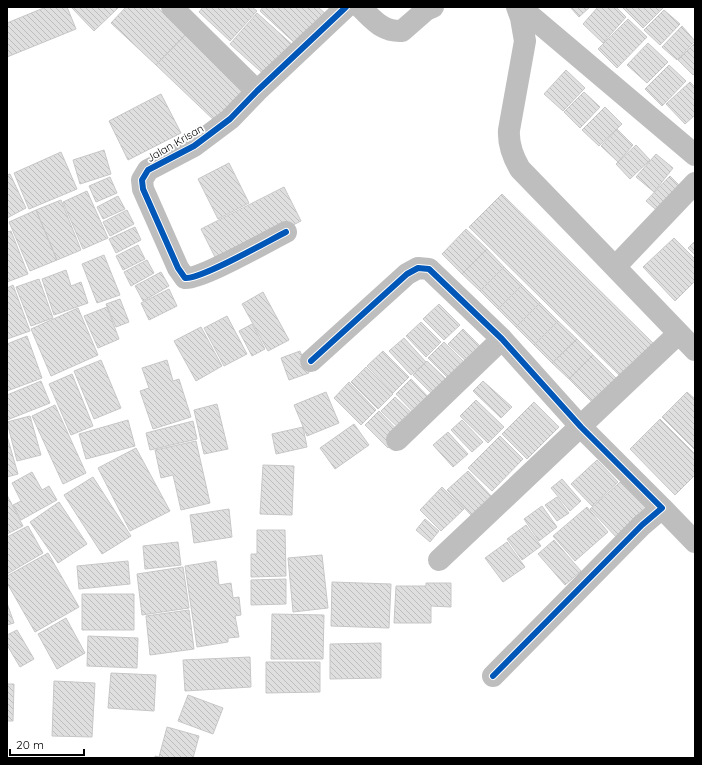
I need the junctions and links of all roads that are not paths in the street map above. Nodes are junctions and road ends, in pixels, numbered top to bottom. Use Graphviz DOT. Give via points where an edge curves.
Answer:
graph roads {
  1 [pos="172,7"];
  2 [pos="346,7"];
  3 [pos="360,7"];
  4 [pos="433,7"];
  5 [pos="518,7"];
  6 [pos="257,91"];
  7 [pos="695,155"];
  8 [pos="695,183"];
  9 [pos="286,232"];
  10 [pos="615,267"];
  11 [pos="502,339"];
  12 [pos="690,344"];
  13 [pos="312,361"];
  14 [pos="581,427"];
  15 [pos="397,440"];
  16 [pos="662,508"];
  17 [pos="695,542"];
  18 [pos="439,560"];
  19 [pos="493,676"];
  1 -- 6 [label="street"];
  2 -- 6 [label="street, Jalan Krisan"];
  3 -- 4 [label="street" via="381,27 392,32 402,31"];
  5 -- 7 [label="street"];
  5 -- 10 [label="street" via="522,18 524,41 508,136 514,160"];
  6 -- 9 [label="street, Jalan Krisan" via="230,119 194,146 148,170 142,180 143,189 178,268 185,278 190,279 207,272"];
  8 -- 10 [label="street"];
  10 -- 12 [label="street"];
  11 -- 13 [label="street" via="429,269 418,268 407,274"];
  11 -- 14 [label="street"];
  11 -- 15 [label="street"];
  12 -- 14 [label="street" via="634,374"];
  14 -- 16 [label="street"];
  14 -- 18 [label="street"];
  16 -- 17 [label="street"];
  16 -- 19 [label="street" via="642,525"];
}
